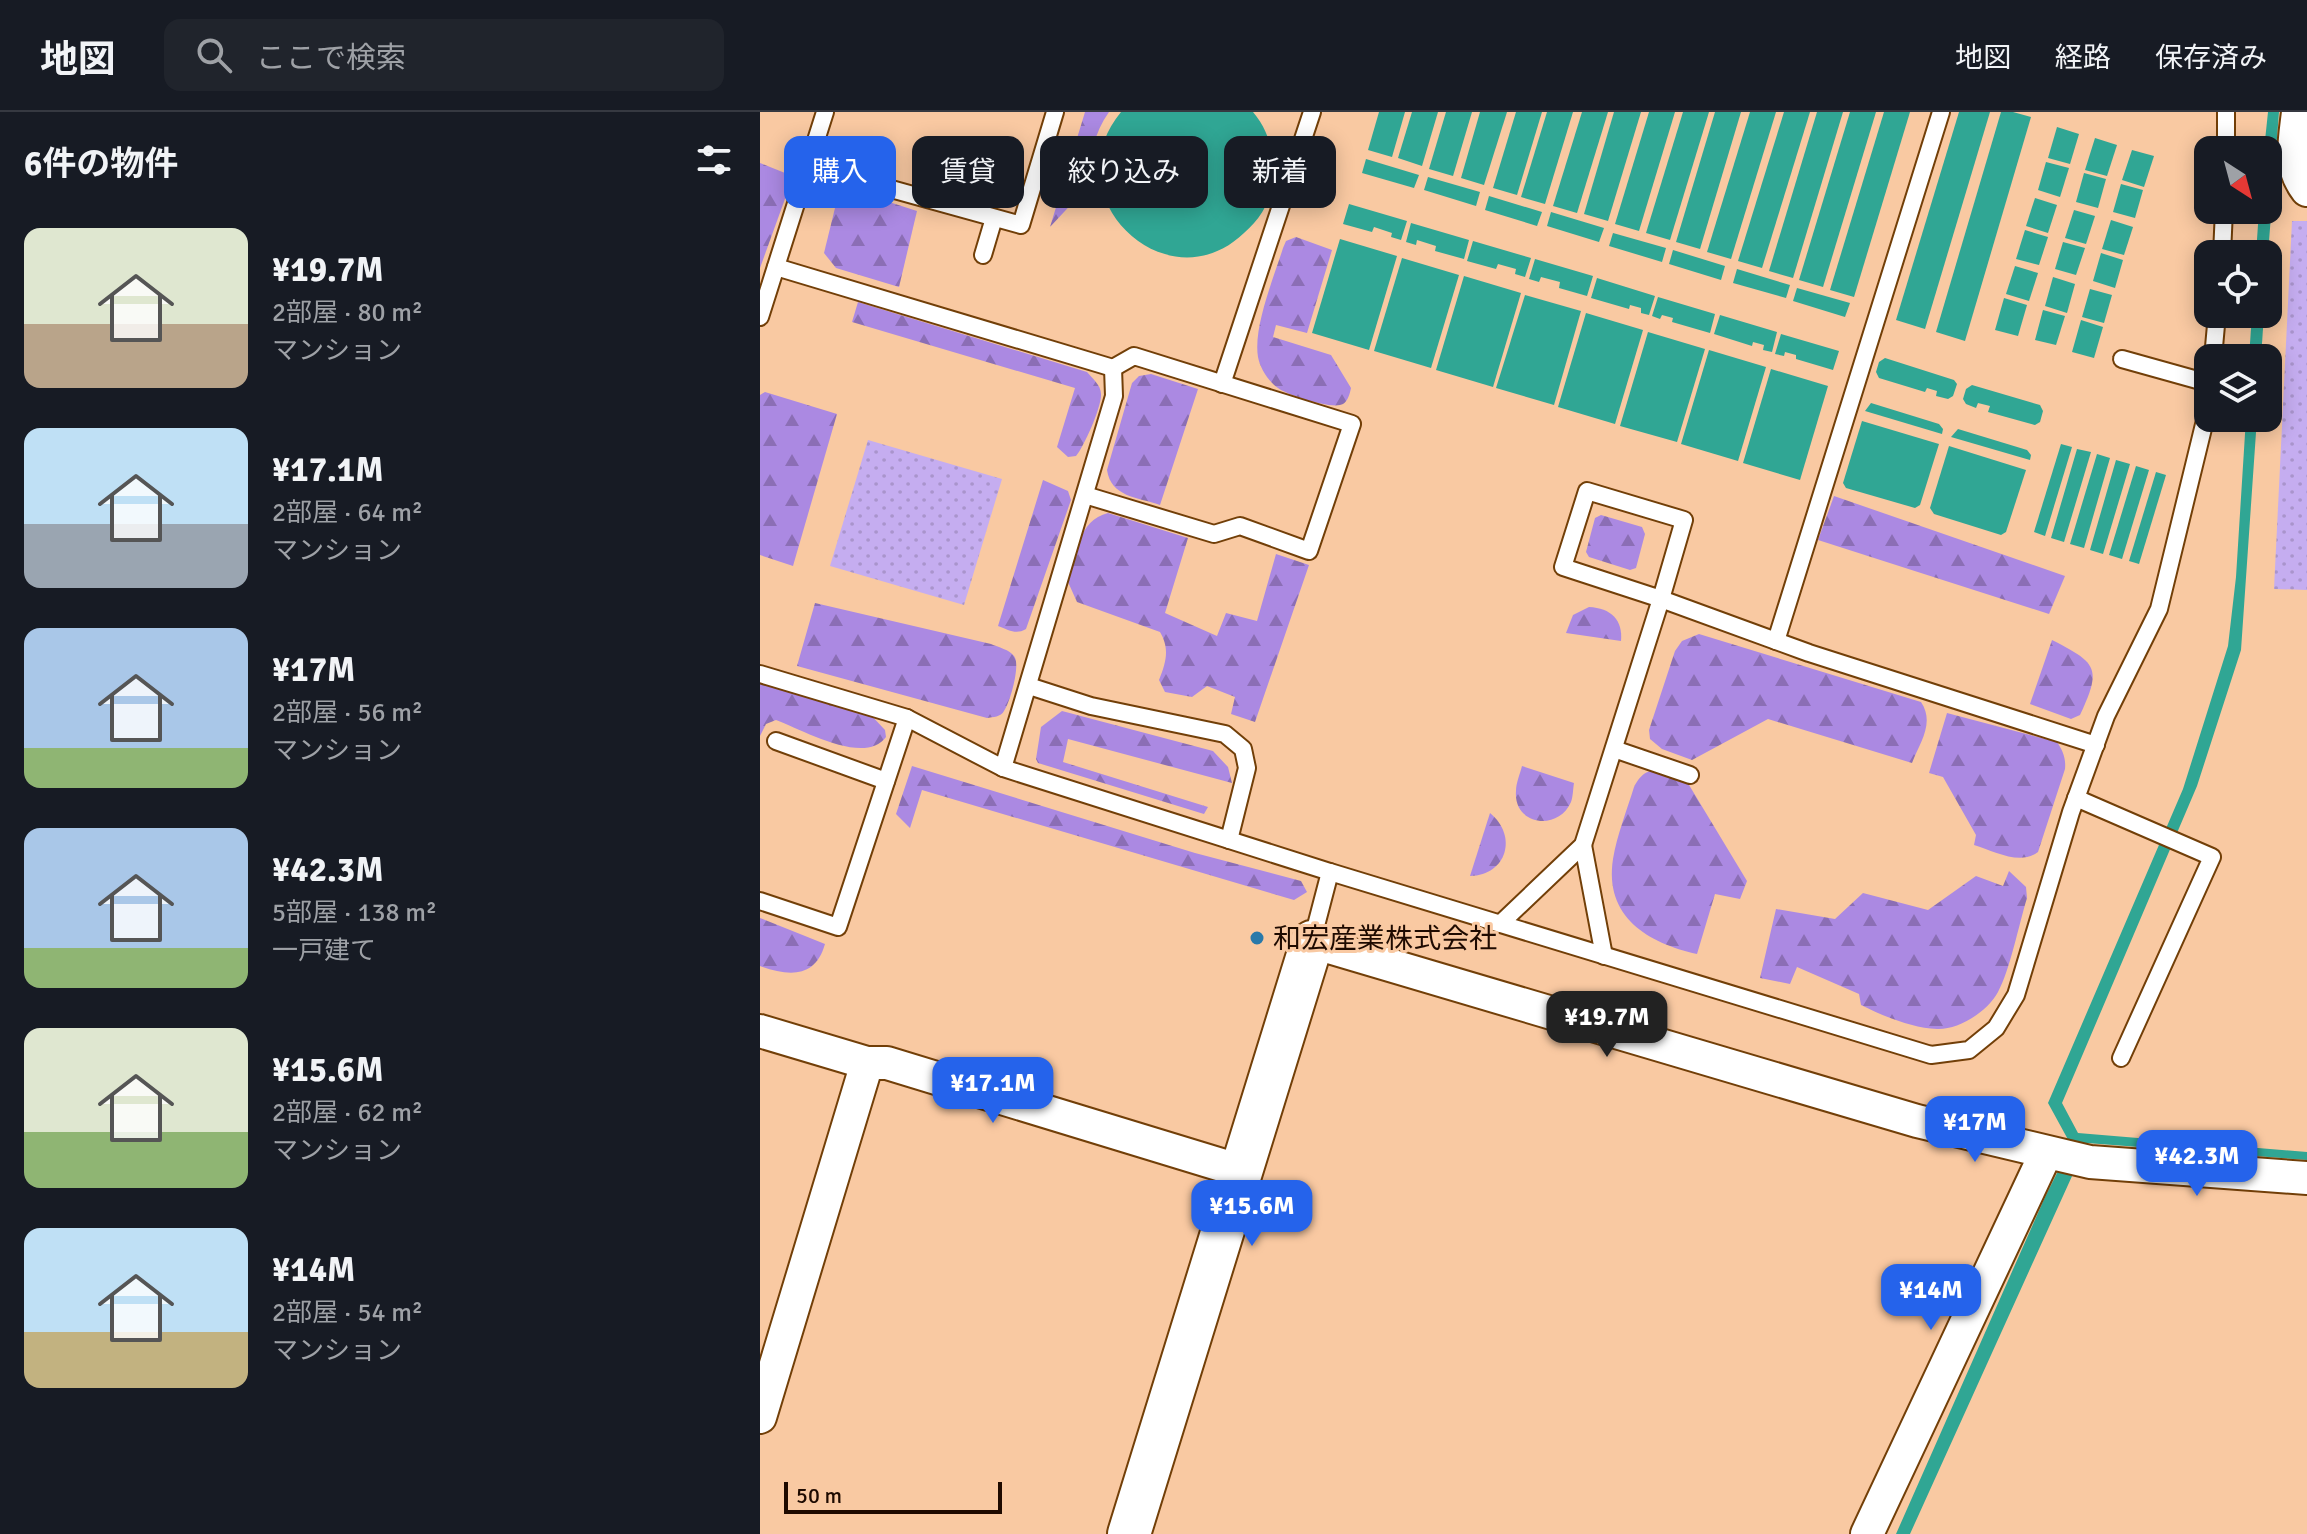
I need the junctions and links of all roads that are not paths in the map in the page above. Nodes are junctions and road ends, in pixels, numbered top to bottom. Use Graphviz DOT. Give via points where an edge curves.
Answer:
graph roads {
  1 [pos="825,112"];
  2 [pos="1055,112"];
  3 [pos="1312,112"];
  4 [pos="1941,112"];
  5 [pos="2226,112"];
  6 [pos="2298,112"];
  7 [pos="817,136"];
  8 [pos="2226,136"];
  9 [pos="2307,190"];
  10 [pos="896,191"];
  11 [pos="795,208"];
  12 [pos="994,218"];
  13 [pos="983,255"];
  14 [pos="776,267"];
  15 [pos="760,317"];
  16 [pos="2122,359"];
  17 [pos="1113,368"];
  18 [pos="2194,379"];
  19 [pos="1222,384"];
  20 [pos="2202,432"];
  21 [pos="1085,495"];
  22 [pos="1661,599"];
  23 [pos="1776,641"];
  24 [pos="760,674"];
  25 [pos="1029,686"];
  26 [pos="907,718"];
  27 [pos="776,741"];
  28 [pos="2096,745"];
  29 [pos="1614,749"];
  30 [pos="1003,768"];
  31 [pos="1690,775"];
  32 [pos="886,781"];
  33 [pos="2076,798"];
  34 [pos="1229,840"];
  35 [pos="1583,845"];
  36 [pos="1330,872"];
  37 [pos="760,901"];
  38 [pos="1500,924"];
  39 [pos="1312,942"];
  40 [pos="1604,956"];
  41 [pos="760,1031"];
  42 [pos="2121,1058"];
  43 [pos="867,1063"];
  44 [pos="2067,1158"];
  45 [pos="1241,1171"];
  46 [pos="2307,1178"];
  47 [pos="760,1417"];
  48 [pos="1129,1534"];
  49 [pos="1867,1534"];
  1 -- 7 [label="lane"];
  2 -- 12 [label="lane" via="1021,225"];
  3 -- 19 [label="lane"];
  4 -- 23 [label="lane"];
  5 -- 8 [label="lane"];
  6 -- 9 [label="street" via="2293,163"];
  10 -- 12 [label="lane"];
  11 -- 14 [label="lane"];
  12 -- 13 [label="lane"];
  14 -- 15 [label="lane"];
  14 -- 17 [label="lane"];
  16 -- 18 [label="lane"];
  17 -- 19 [label="lane" via="1134,356"];
  17 -- 21 [label="lane" via="1114,396"];
  19 -- 21 [label="lane" via="1352,424 1309,551 1240,526 1214,534"];
  20 -- 28 [label="lane" via="2159,609"];
  21 -- 25 [label="lane"];
  22 -- 22 [label="lane" via="1563,567 1587,491 1684,520"];
  22 -- 23 [label="lane"];
  22 -- 29 [label="lane"];
  23 -- 28 [label="lane"];
  24 -- 26 [label="lane"];
  25 -- 30 [label="lane"];
  25 -- 34 [label="lane" via="1091,706 1225,734 1243,749 1247,768"];
  26 -- 30 [label="lane"];
  26 -- 32 [label="lane"];
  27 -- 32 [label="lane"];
  28 -- 33 [label="lane"];
  29 -- 31 [label="lane"];
  29 -- 35 [label="lane"];
  30 -- 34 [label="lane"];
  32 -- 37 [label="lane" via="838,927"];
  33 -- 40 [label="lane" via="2016,995 1996,1028 1969,1050 1931,1055"];
  33 -- 42 [label="lane" via="2212,857"];
  34 -- 36 [label="lane"];
  35 -- 38 [label="lane"];
  35 -- 40 [label="lane"];
  36 -- 38 [label="lane"];
  36 -- 39 [label="lane"];
  38 -- 40 [label="lane"];
  39 -- 44 [label="street" via="1917,1121"];
  39 -- 45 [label="street"];
  41 -- 43 [label="street"];
  43 -- 45 [label="street" via="887,1063"];
  43 -- 47 [label="street"];
  44 -- 46 [label="street"];
  44 -- 49 [label="street"];
  45 -- 48 [label="street"];
}
